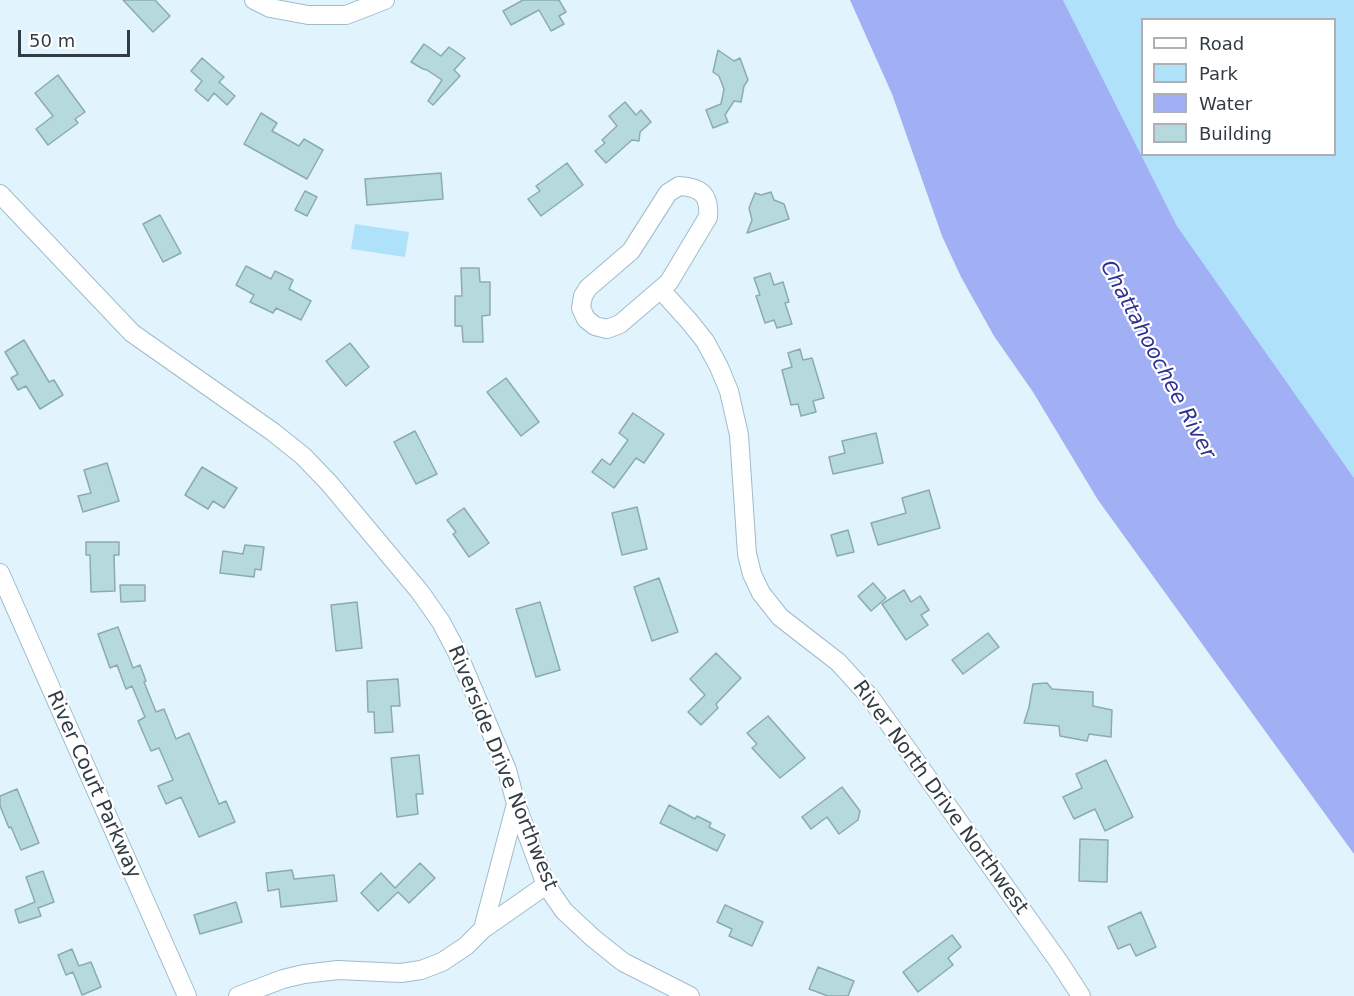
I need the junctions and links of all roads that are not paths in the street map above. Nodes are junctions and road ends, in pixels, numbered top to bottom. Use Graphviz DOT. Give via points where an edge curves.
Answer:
graph roads {
  1 [pos="254,0"];
  2 [pos="385,0"];
  3 [pos="0,194"];
  4 [pos="661,290"];
  5 [pos="0,573"];
  6 [pos="516,804"];
  7 [pos="546,885"];
  8 [pos="483,929"];
  9 [pos="187,996"];
  10 [pos="238,996"];
  11 [pos="690,996"];
  12 [pos="1081,996"];
  1 -- 2 [label="street" via="270,8 308,15 346,15"];
  3 -- 6 [label="street, Riverside Drive Northwest" via="132,333 273,432 329,483 441,622 487,721"];
  4 -- 4 [label="street" via="708,217 707,199 692,187 679,186 668,193 631,252 588,288 582,308 586,319 607,329 620,324"];
  4 -- 12 [label="street, River North Drive Northwest" via="705,341 729,391 739,435 747,554 761,593 780,617 838,662 870,697"];
  5 -- 9 [label="street, River Court Parkway"];
  6 -- 7 [label="street, Riverside Drive Northwest"];
  6 -- 8 [label="street"];
  7 -- 8 [label="street"];
  7 -- 11 [label="street, Riverside Drive Northwest" via="564,911 623,962"];
  8 -- 10 [label="street" via="442,962 421,970 304,974"];
}
